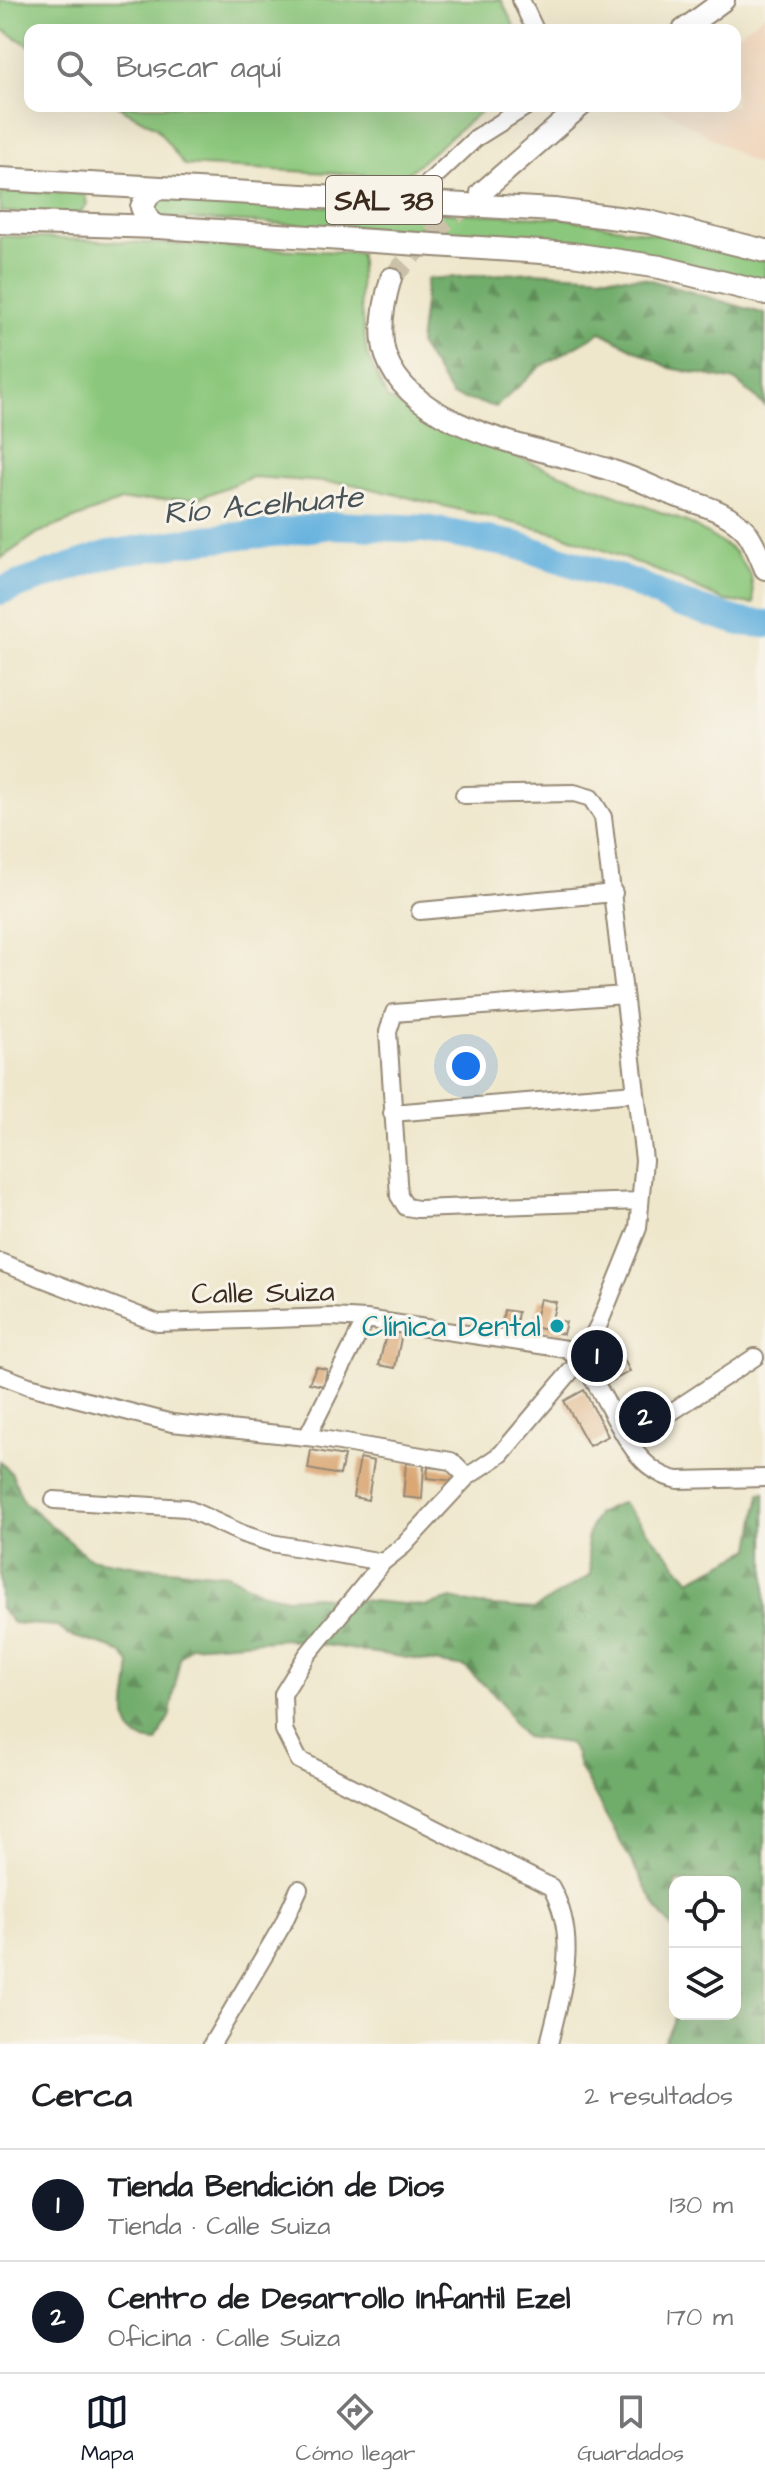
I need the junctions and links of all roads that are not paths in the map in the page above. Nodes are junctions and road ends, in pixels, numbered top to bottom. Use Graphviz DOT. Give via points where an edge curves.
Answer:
graph roads {
  1 [pos="521,0"];
  2 [pos="724,0"];
  3 [pos="532,24"];
  4 [pos="691,24"];
  5 [pos="517,112"];
  6 [pos="572,112"];
  7 [pos="0,179"];
  8 [pos="81,182"];
  9 [pos="160,188"];
  10 [pos="481,193"];
  11 [pos="409,201"];
  12 [pos="0,222"];
  13 [pos="78,225"];
  14 [pos="158,227"];
  15 [pos="765,251"];
  16 [pos="391,278"];
  17 [pos="765,293"];
  18 [pos="764,565"];
  19 [pos="464,795"];
  20 [pos="614,893"];
  21 [pos="420,911"];
  22 [pos="624,995"];
  23 [pos="635,1093"];
  24 [pos="392,1113"];
  25 [pos="640,1201"];
  26 [pos="0,1262"];
  27 [pos="366,1319"];
  28 [pos="755,1357"];
  29 [pos="581,1359"];
  30 [pos="0,1375"];
  31 [pos="307,1437"];
  32 [pos="629,1440"];
  33 [pos="467,1477"];
  34 [pos="765,1478"];
  35 [pos="54,1500"];
  36 [pos="383,1562"];
  37 [pos="299,1889"];
  38 [pos="212,2044"];
  39 [pos="549,2044"];
  1 -- 3 [label="street"];
  2 -- 4 [label="main road"];
  5 -- 11 [label="street" via="476,138"];
  6 -- 10 [label="main road"];
  7 -- 8 [label="highway, SAL 38"];
  8 -- 9 [label="highway, SAL 38"];
  8 -- 13 [label="highway" via="98,194 99,203 96,212"];
  9 -- 11 [label="highway, SAL 38"];
  9 -- 14 [label="highway" via="150,192 142,207"];
  11 -- 15 [label="highway, SAL 38" via="608,216"];
  12 -- 13 [label="highway, SAL 38"];
  13 -- 14 [label="highway, SAL 38"];
  14 -- 17 [label="highway, SAL 38" via="572,254 660,267"];
  16 -- 18 [label="main road" via="384,303 386,356 402,383 423,403 464,425 718,510 747,532"];
  19 -- 20 [label="street" via="574,793 591,798 603,817"];
  20 -- 21 [label="street"];
  20 -- 22 [label="street"];
  22 -- 23 [label="street"];
  22 -- 24 [label="street" via="394,1013 388,1032"];
  23 -- 24 [label="street"];
  23 -- 25 [label="street" via="644,1160"];
  24 -- 25 [label="street" via="399,1196 406,1207"];
  25 -- 29 [label="street" via="638,1228"];
  26 -- 27 [label="street, Calle Suiza" via="158,1323"];
  27 -- 29 [label="street, Calle Suiza" via="566,1349"];
  27 -- 31 [label="street"];
  28 -- 32 [label="street"];
  29 -- 32 [label="street"];
  29 -- 33 [label="street" via="501,1454"];
  30 -- 31 [label="street" via="172,1423"];
  31 -- 33 [label="street" via="451,1461"];
  32 -- 34 [label="street" via="664,1478"];
  33 -- 36 [label="street"];
  35 -- 36 [label="street" via="186,1508 271,1543"];
  36 -- 39 [label="street" via="307,1655 283,1694 284,1730 299,1760 551,1887 562,1907 568,1942"];
  37 -- 38 [label="street"];
}
